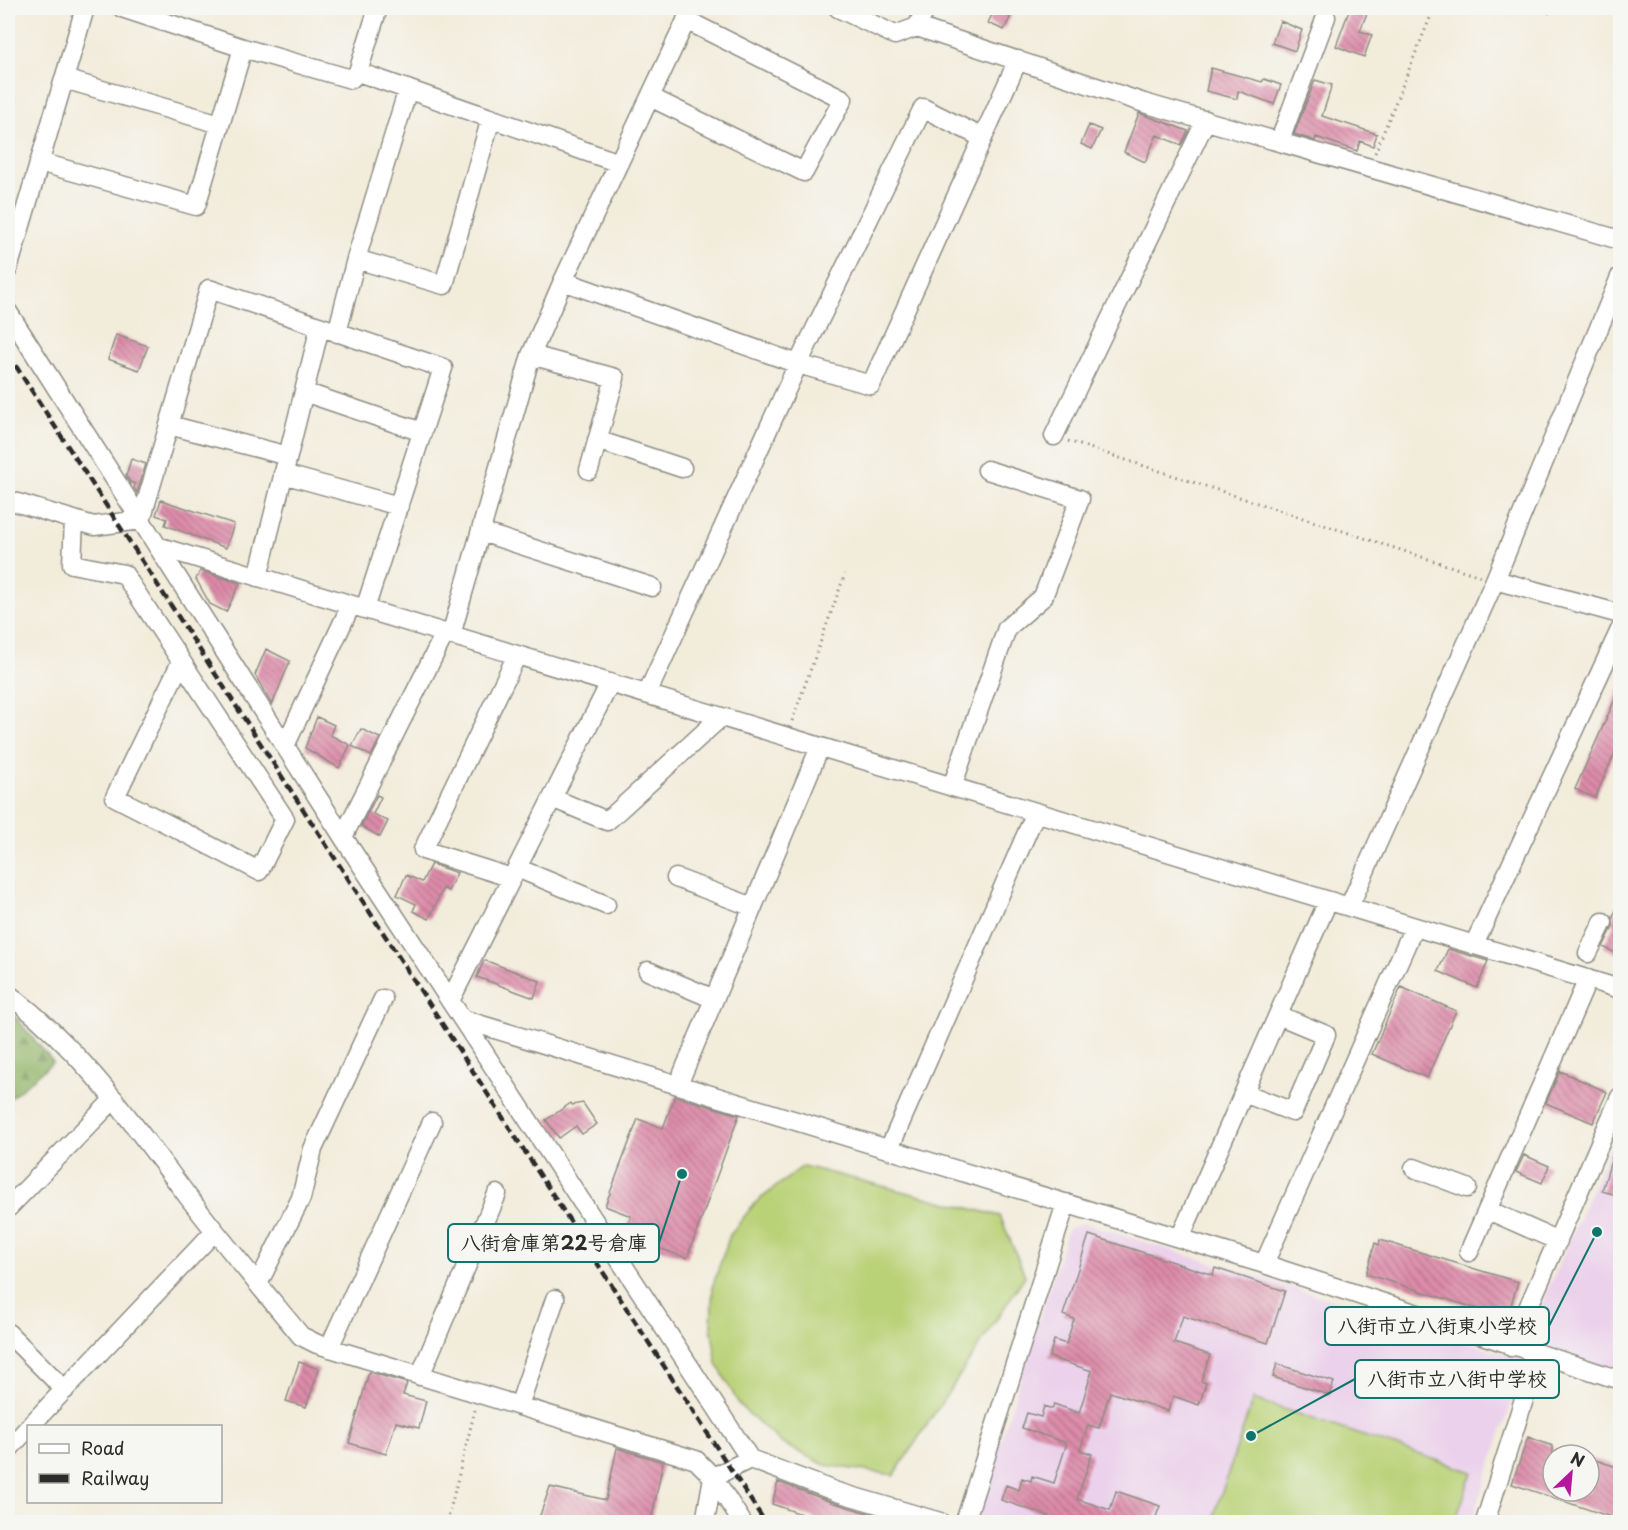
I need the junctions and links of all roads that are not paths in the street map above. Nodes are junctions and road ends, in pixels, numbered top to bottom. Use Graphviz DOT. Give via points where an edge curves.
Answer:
graph roads {
  1 [pos="85,8"];
  2 [pos="122,8"];
  3 [pos="378,8"];
  4 [pos="838,8"];
  5 [pos="926,8"];
  6 [pos="689,14"];
  7 [pos="1326,17"];
  8 [pos="917,27"];
  9 [pos="243,48"];
  10 [pos="1018,60"];
  11 [pos="358,72"];
  12 [pos="64,79"];
  13 [pos="408,89"];
  14 [pos="650,97"];
  15 [pos="491,118"];
  16 [pos="1206,120"];
  17 [pos="220,124"];
  18 [pos="983,138"];
  19 [pos="1280,140"];
  20 [pos="39,162"];
  21 [pos="619,163"];
  22 [pos="1620,240"];
  23 [pos="356,259"];
  24 [pos="8,269"];
  25 [pos="1620,277"];
  26 [pos="563,281"];
  27 [pos="8,312"];
  28 [pos="329,330"];
  29 [pos="531,355"];
  30 [pos="798,364"];
  31 [pos="304,392"];
  32 [pos="169,425"];
  33 [pos="422,432"];
  34 [pos="1054,436"];
  35 [pos="597,441"];
  36 [pos="286,465"];
  37 [pos="682,468"];
  38 [pos="589,470"];
  39 [pos="987,470"];
  40 [pos="8,500"];
  41 [pos="399,506"];
  42 [pos="74,520"];
  43 [pos="141,520"];
  44 [pos="481,532"];
  45 [pos="157,546"];
  46 [pos="258,577"];
  47 [pos="1495,580"];
  48 [pos="652,587"];
  49 [pos="358,607"];
  50 [pos="1620,614"];
  51 [pos="1620,630"];
  52 [pos="448,634"];
  53 [pos="517,655"];
  54 [pos="182,662"];
  55 [pos="610,683"];
  56 [pos="647,694"];
  57 [pos="721,717"];
  58 [pos="285,746"];
  59 [pos="820,747"];
  60 [pos="952,787"];
  61 [pos="552,798"];
  62 [pos="1036,812"];
  63 [pos="343,837"];
  64 [pos="515,873"];
  65 [pos="676,878"];
  66 [pos="1328,901"];
  67 [pos="606,905"];
  68 [pos="753,907"];
  69 [pos="1349,907"];
  70 [pos="1603,922"];
  71 [pos="1414,927"];
  72 [pos="1473,945"];
  73 [pos="1588,953"];
  74 [pos="648,971"];
  75 [pos="1588,979"];
  76 [pos="1620,989"];
  77 [pos="8,994"];
  78 [pos="383,999"];
  79 [pos="714,999"];
  80 [pos="450,1001"];
  81 [pos="1278,1015"];
  82 [pos="462,1018"];
  83 [pos="678,1085"];
  84 [pos="1244,1093"];
  85 [pos="1620,1097"];
  86 [pos="114,1099"];
  87 [pos="432,1122"];
  88 [pos="1614,1126"];
  89 [pos="889,1149"];
  90 [pos="1414,1168"];
  91 [pos="1467,1188"];
  92 [pos="497,1194"];
  93 [pos="1066,1203"];
  94 [pos="8,1208"];
  95 [pos="1488,1210"];
  96 [pos="214,1232"];
  97 [pos="1180,1238"];
  98 [pos="1558,1241"];
  99 [pos="1469,1252"];
  100 [pos="1264,1264"];
  101 [pos="258,1284"];
  102 [pos="555,1299"];
  103 [pos="8,1333"];
  104 [pos="1511,1347"];
  105 [pos="329,1348"];
  106 [pos="1538,1355"];
  107 [pos="420,1376"];
  108 [pos="1620,1380"];
  109 [pos="65,1390"];
  110 [pos="519,1406"];
  111 [pos="31,1425"];
  112 [pos="27,1429"];
  113 [pos="8,1450"];
  114 [pos="750,1459"];
  115 [pos="713,1478"];
  116 [pos="705,1522"];
  117 [pos="742,1522"];
  118 [pos="939,1522"];
  119 [pos="964,1522"];
  120 [pos="1485,1522"];
  1 -- 12 [label="street"];
  2 -- 9 [label="street"];
  3 -- 11 [label="street"];
  4 -- 8 [label="street" via="896,35"];
  5 -- 8 [label="street"];
  6 -- 14 [label="street"];
  6 -- 14 [label="street" via="843,99 804,172"];
  7 -- 19 [label="street"];
  8 -- 10 [label="street"];
  9 -- 11 [label="street" via="351,79"];
  9 -- 17 [label="street"];
  10 -- 16 [label="street"];
  10 -- 18 [label="street"];
  11 -- 13 [label="street"];
  12 -- 17 [label="street"];
  12 -- 20 [label="street"];
  13 -- 15 [label="street"];
  13 -- 23 [label="street"];
  14 -- 21 [label="street"];
  15 -- 21 [label="street"];
  15 -- 23 [label="street" via="444,285"];
  16 -- 19 [label="street"];
  16 -- 34 [label="street"];
  17 -- 20 [label="street" via="196,206"];
  18 -- 30 [label="street" via="871,385"];
  18 -- 30 [label="street" via="923,108"];
  19 -- 22 [label="street"];
  20 -- 24 [label="street"];
  21 -- 26 [label="street"];
  23 -- 28 [label="street"];
  25 -- 47 [label="street"];
  26 -- 29 [label="street"];
  26 -- 30 [label="street"];
  27 -- 43 [label="street"];
  28 -- 31 [label="street"];
  28 -- 32 [label="street" via="209,289"];
  28 -- 33 [label="street" via="443,368"];
  29 -- 35 [label="street" via="615,378"];
  29 -- 44 [label="street"];
  30 -- 56 [label="street"];
  31 -- 33 [label="street"];
  31 -- 36 [label="street"];
  32 -- 36 [label="street"];
  32 -- 43 [label="street"];
  33 -- 41 [label="street"];
  35 -- 37 [label="street"];
  35 -- 38 [label="street"];
  36 -- 41 [label="street"];
  36 -- 46 [label="street"];
  39 -- 60 [label="street" via="1080,500 1043,597 1007,628"];
  40 -- 42 [label="street"];
  41 -- 49 [label="street"];
  42 -- 43 [label="street" via="94,526"];
  42 -- 54 [label="street" via="72,564 124,574"];
  43 -- 45 [label="street"];
  44 -- 48 [label="street"];
  44 -- 52 [label="street"];
  45 -- 46 [label="street"];
  45 -- 58 [label="street"];
  46 -- 49 [label="street"];
  47 -- 50 [label="street"];
  47 -- 69 [label="street"];
  49 -- 52 [label="street"];
  49 -- 58 [label="street"];
  51 -- 72 [label="street"];
  52 -- 53 [label="street"];
  52 -- 63 [label="street"];
  53 -- 55 [label="street"];
  53 -- 64 [label="street" via="423,850"];
  54 -- 54 [label="street" via="285,819 259,871 115,797"];
  55 -- 56 [label="street"];
  55 -- 61 [label="street"];
  56 -- 57 [label="street"];
  57 -- 59 [label="street"];
  57 -- 61 [label="street" via="607,821"];
  58 -- 63 [label="street"];
  59 -- 60 [label="street"];
  59 -- 68 [label="street"];
  60 -- 62 [label="street"];
  61 -- 64 [label="street"];
  62 -- 66 [label="street"];
  62 -- 89 [label="street"];
  63 -- 80 [label="street"];
  64 -- 67 [label="street"];
  64 -- 80 [label="street"];
  65 -- 68 [label="street"];
  66 -- 69 [label="street"];
  66 -- 81 [label="street"];
  68 -- 79 [label="street"];
  69 -- 71 [label="street"];
  70 -- 73 [label="street"];
  71 -- 72 [label="street"];
  71 -- 100 [label="street"];
  72 -- 75 [label="street"];
  74 -- 79 [label="street"];
  75 -- 76 [label="street"];
  75 -- 95 [label="street"];
  77 -- 86 [label="street" via="37,1016"];
  78 -- 101 [label="street" via="313,1149 301,1198"];
  79 -- 83 [label="street"];
  80 -- 82 [label="street"];
  81 -- 84 [label="street"];
  81 -- 84 [label="street" via="1326,1035 1293,1112"];
  82 -- 83 [label="street"];
  82 -- 114 [label="street"];
  83 -- 89 [label="street"];
  84 -- 97 [label="street"];
  85 -- 88 [label="street"];
  86 -- 94 [label="street"];
  86 -- 96 [label="street"];
  87 -- 105 [label="street"];
  88 -- 98 [label="street"];
  89 -- 93 [label="street"];
  90 -- 91 [label="street"];
  92 -- 107 [label="street"];
  93 -- 97 [label="street"];
  93 -- 119 [label="street"];
  95 -- 98 [label="street"];
  95 -- 99 [label="street"];
  96 -- 101 [label="street"];
  96 -- 109 [label="street"];
  97 -- 100 [label="street"];
  98 -- 104 [label="street"];
  100 -- 104 [label="street"];
  101 -- 105 [label="street" via="301,1336"];
  102 -- 110 [label="street"];
  103 -- 109 [label="street"];
  104 -- 106 [label="street"];
  105 -- 107 [label="street"];
  106 -- 108 [label="street"];
  106 -- 120 [label="street"];
  107 -- 110 [label="street"];
  109 -- 111 [label="street"];
  110 -- 115 [label="street" via="696,1460"];
  112 -- 113 [label="street"];
  114 -- 115 [label="street"];
  114 -- 118 [label="street" via="837,1492"];
  115 -- 116 [label="street"];
  115 -- 117 [label="street"];
}
